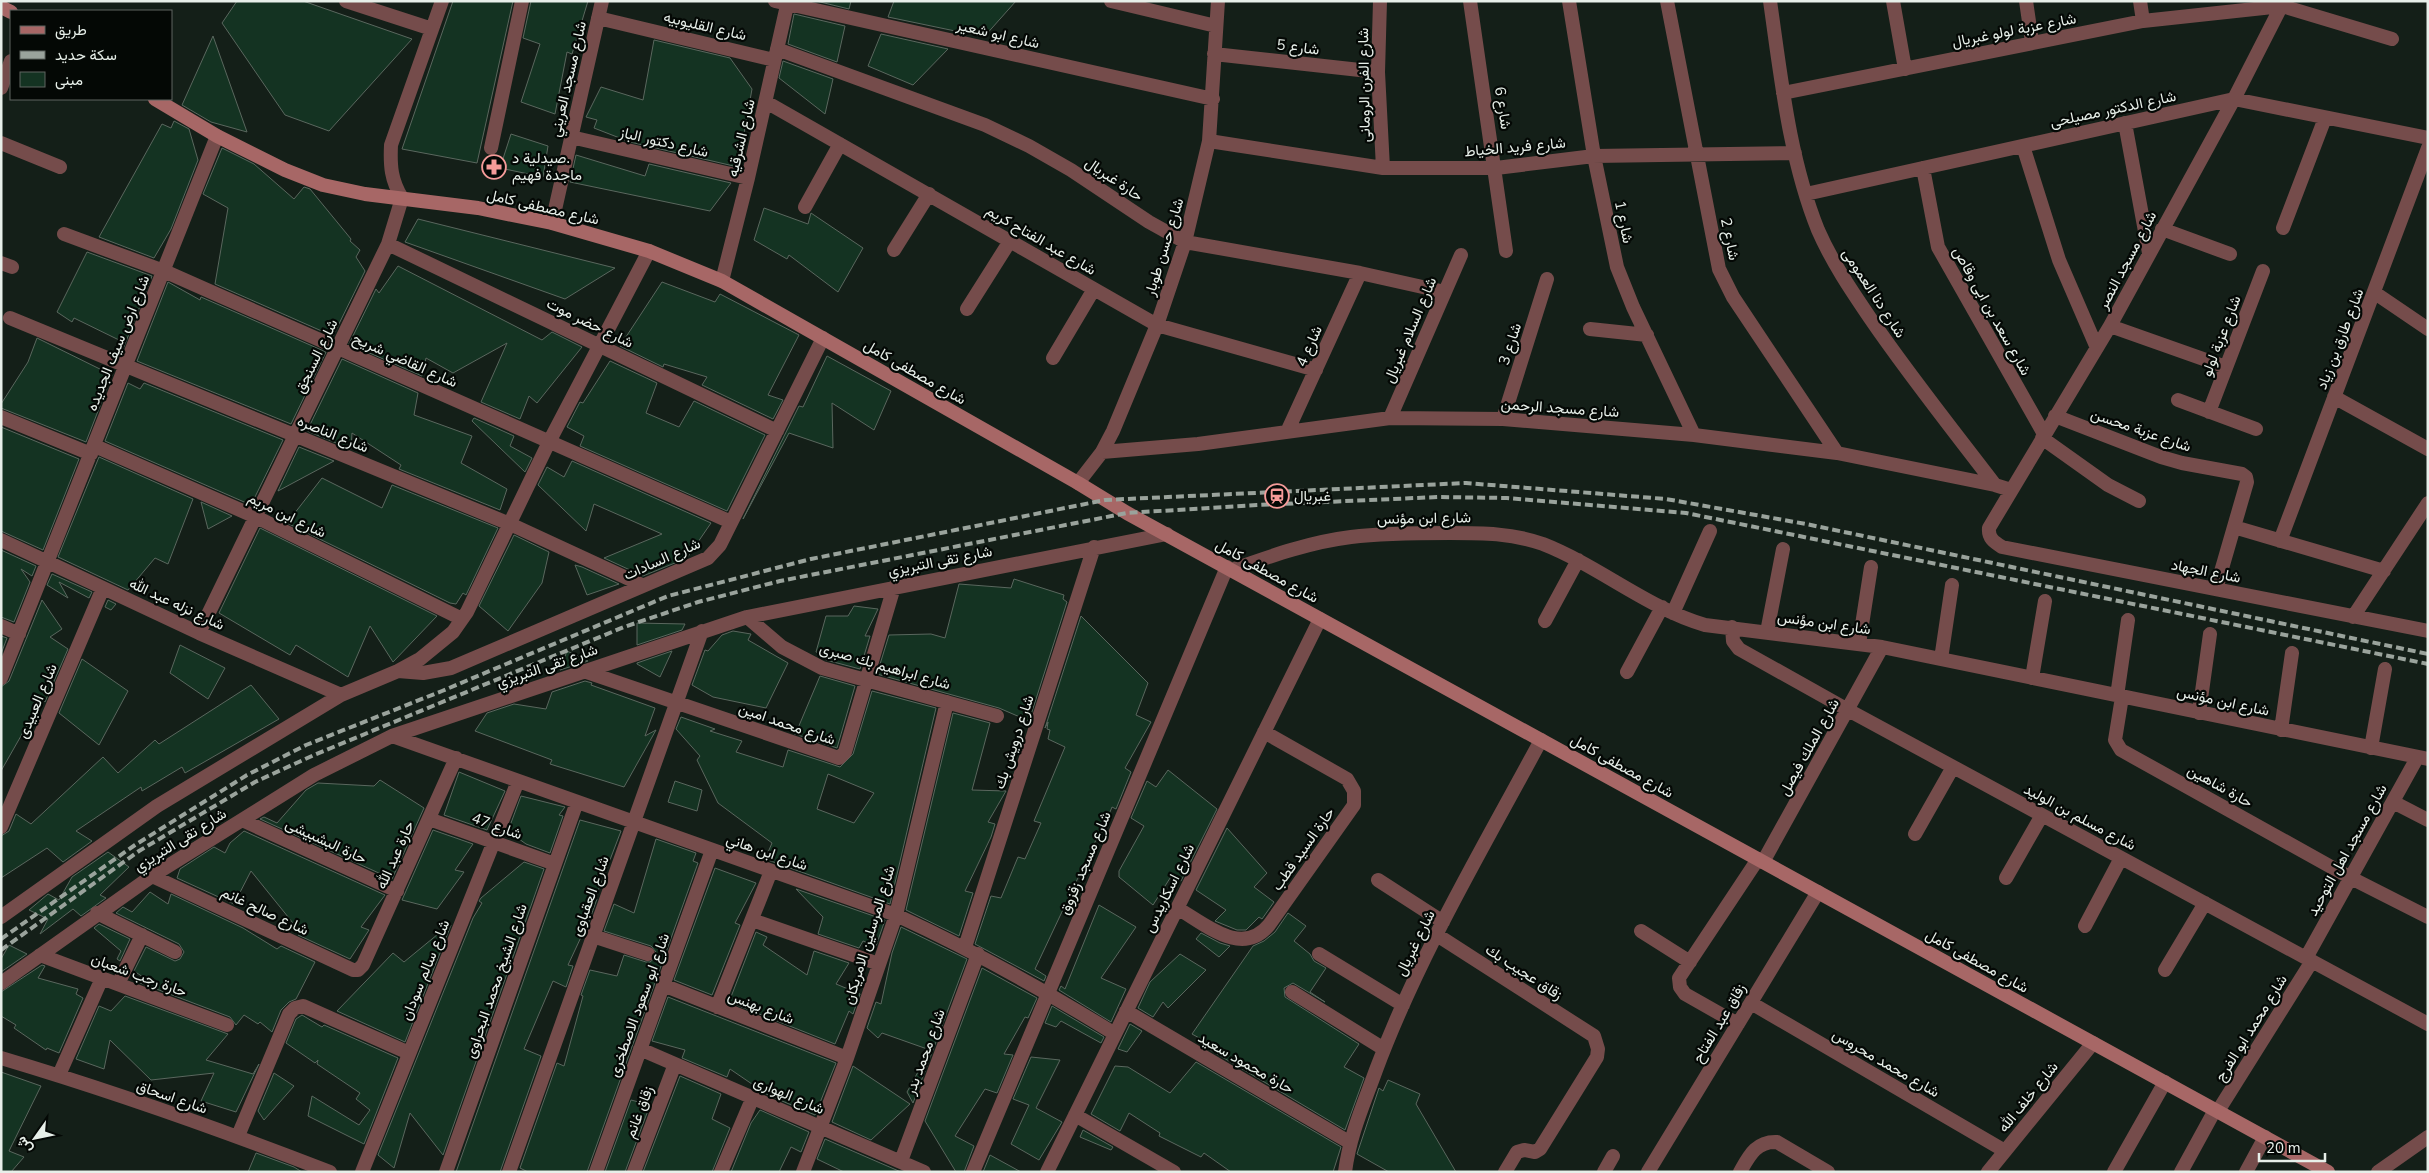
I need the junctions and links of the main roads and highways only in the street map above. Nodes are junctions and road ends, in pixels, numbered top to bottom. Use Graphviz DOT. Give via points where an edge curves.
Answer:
graph roads {
  1 [pos="157,100"];
  2 [pos="2323,1171"];
  1 -- 2 [label="main road, شارع مصطفى كامل" via="217,136 323,185 552,222 649,251 722,281 1229,569"];
}
